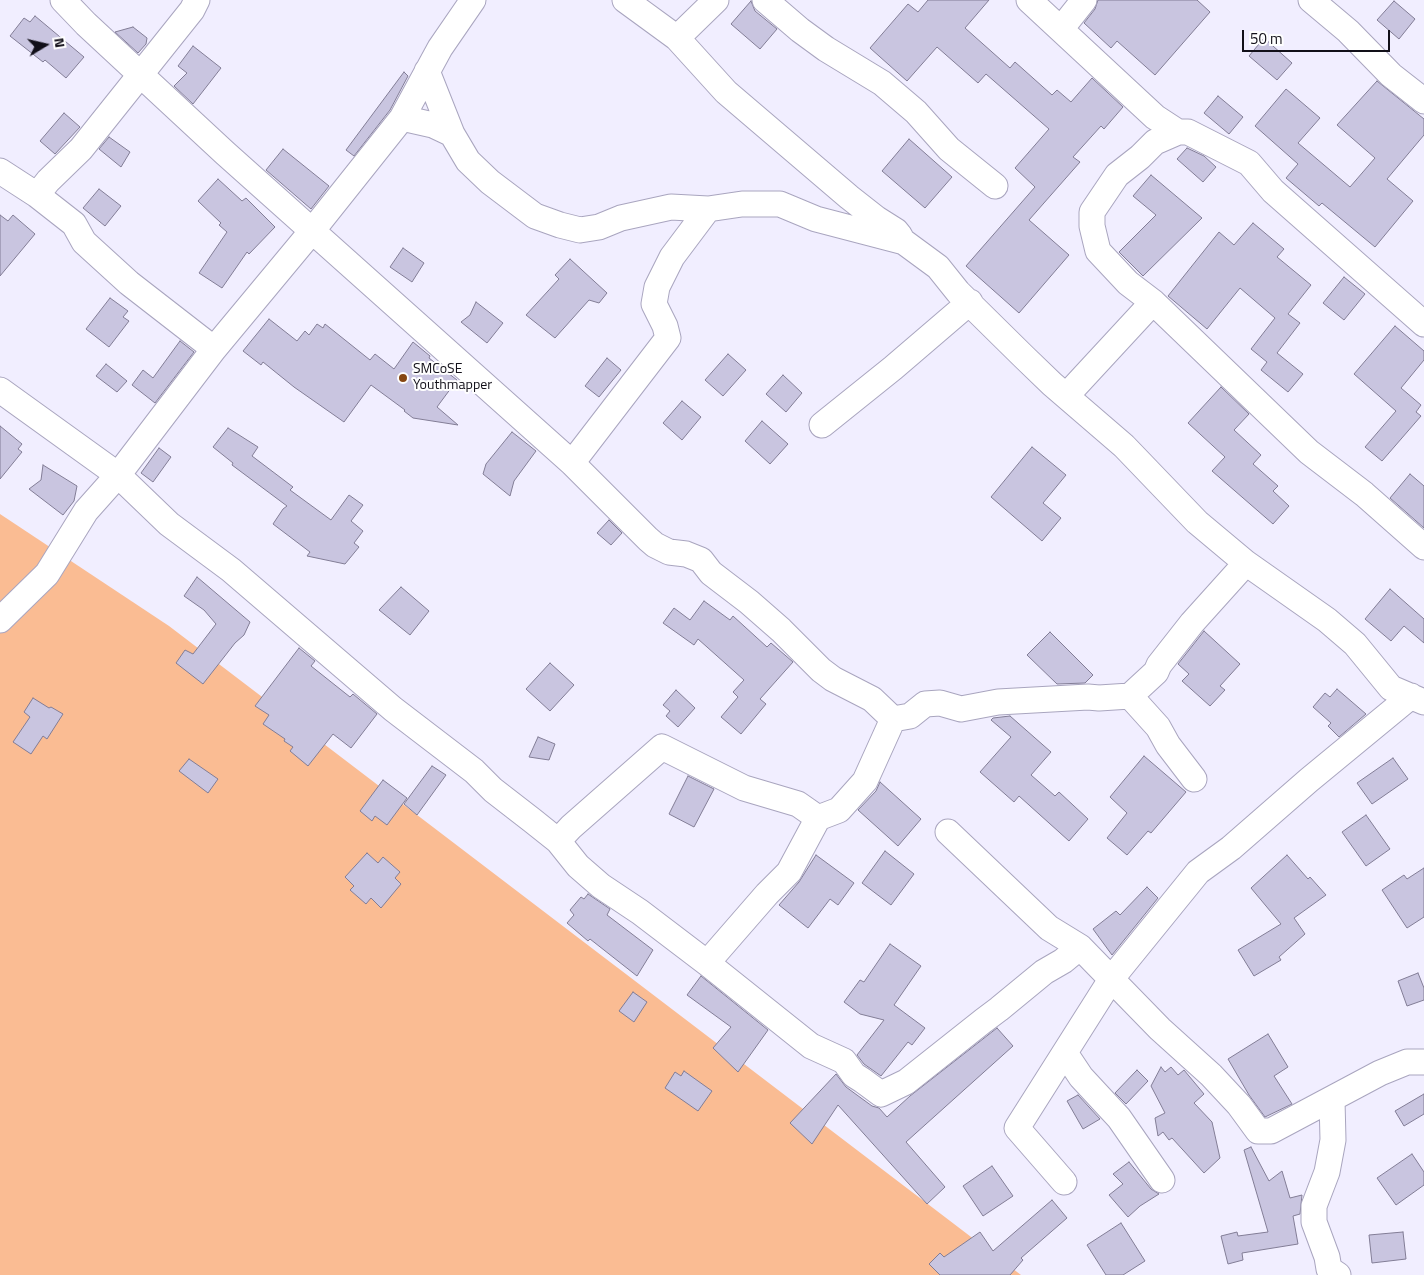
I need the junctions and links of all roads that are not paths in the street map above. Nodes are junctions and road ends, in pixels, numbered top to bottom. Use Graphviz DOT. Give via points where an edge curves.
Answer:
graph roads {
  1 [pos="63,0"];
  2 [pos="197,0"];
  3 [pos="473,0"];
  4 [pos="625,0"];
  5 [pos="716,0"];
  6 [pos="764,0"];
  7 [pos="1029,0"];
  8 [pos="1084,0"];
  9 [pos="1310,0"];
  10 [pos="1061,29"];
  11 [pos="678,38"];
  12 [pos="427,71"];
  13 [pos="140,73"];
  14 [pos="1424,101"];
  15 [pos="402,118"];
  16 [pos="1178,132"];
  17 [pos="452,134"];
  18 [pos="0,171"];
  19 [pos="995,186"];
  20 [pos="37,195"];
  21 [pos="708,209"];
  22 [pos="312,231"];
  23 [pos="904,242"];
  24 [pos="970,302"];
  25 [pos="1152,302"];
  26 [pos="1424,324"];
  27 [pos="214,348"];
  28 [pos="0,390"];
  29 [pos="1067,396"];
  30 [pos="822,425"];
  31 [pos="572,463"];
  32 [pos="118,475"];
  33 [pos="1424,547"];
  34 [pos="1246,563"];
  35 [pos="0,620"];
  36 [pos="1130,696"];
  37 [pos="1417,699"];
  38 [pos="893,719"];
  39 [pos="1194,779"];
  40 [pos="818,818"];
  41 [pos="948,832"];
  42 [pos="558,841"];
  43 [pos="1080,947"];
  44 [pos="707,963"];
  45 [pos="1112,978"];
  46 [pos="1065,1053"];
  47 [pos="1424,1062"];
  48 [pos="1332,1100"];
  49 [pos="1162,1180"];
  50 [pos="1064,1182"];
  51 [pos="1338,1275"];
  1 -- 13 [label="street"];
  2 -- 13 [label="street"];
  3 -- 12 [label="street"];
  4 -- 11 [label="street"];
  5 -- 11 [label="street"];
  6 -- 19 [label="street" via="826,49 882,83 916,112 949,149"];
  7 -- 10 [label="street"];
  8 -- 10 [label="street"];
  9 -- 14 [label="street"];
  10 -- 16 [label="street" via="1155,117"];
  11 -- 23 [label="street" via="726,92 849,197 896,231"];
  12 -- 15 [label="street"];
  12 -- 17 [label="street"];
  13 -- 20 [label="street" via="81,149"];
  13 -- 22 [label="street"];
  15 -- 17 [label="street" via="433,125"];
  15 -- 22 [label="street"];
  16 -- 25 [label="street" via="1155,142 1116,174 1092,212 1098,250 1128,283"];
  16 -- 26 [label="street" via="1188,132 1249,163 1273,191"];
  17 -- 21 [label="street" via="468,161 490,182 536,216 560,225 580,230 599,228 621,218 671,207"];
  18 -- 20 [label="street"];
  20 -- 27 [label="street" via="74,224 84,242 129,283"];
  21 -- 23 [label="street" via="742,204 780,204 816,219"];
  21 -- 31 [label="street" via="672,257 657,287 654,304 668,338"];
  22 -- 27 [label="street"];
  22 -- 31 [label="street"];
  23 -- 24 [label="street" via="938,267"];
  24 -- 29 [label="street"];
  24 -- 30 [label="street"];
  25 -- 29 [label="street"];
  25 -- 33 [label="street" via="1309,452 1364,494"];
  27 -- 32 [label="street"];
  28 -- 32 [label="street"];
  29 -- 34 [label="street" via="1124,446 1197,522"];
  31 -- 38 [label="street" via="655,545 700,560 711,573 781,630 821,670 872,699"];
  32 -- 35 [label="street" via="86,512 47,574"];
  32 -- 42 [label="street" via="169,524 231,570 393,709"];
  34 -- 36 [label="street" via="1192,623 1156,672"];
  34 -- 37 [label="street" via="1355,644 1391,688"];
  36 -- 38 [label="street" via="998,702 962,709 940,703 925,704 910,716"];
  36 -- 39 [label="street" via="1158,727"];
  37 -- 45 [label="street" via="1323,768 1232,848 1198,872"];
  38 -- 40 [label="street" via="865,781 839,810"];
  40 -- 42 [label="street" via="798,804 744,788 662,748"];
  40 -- 44 [label="street" via="789,872"];
  41 -- 43 [label="street" via="1050,928"];
  42 -- 44 [label="street" via="578,866 601,886"];
  43 -- 44 [label="street" via="906,1082 881,1094 854,1076 844,1062 811,1046"];
  43 -- 45 [label="street"];
  45 -- 46 [label="street"];
  45 -- 48 [label="street" via="1160,1029 1211,1075 1258,1131 1271,1131"];
  46 -- 49 [label="street" via="1081,1077 1124,1125"];
  46 -- 50 [label="street" via="1017,1128"];
  47 -- 48 [label="street" via="1407,1062"];
  48 -- 51 [label="street" via="1333,1140 1314,1206 1314,1222 1329,1269"];
}
